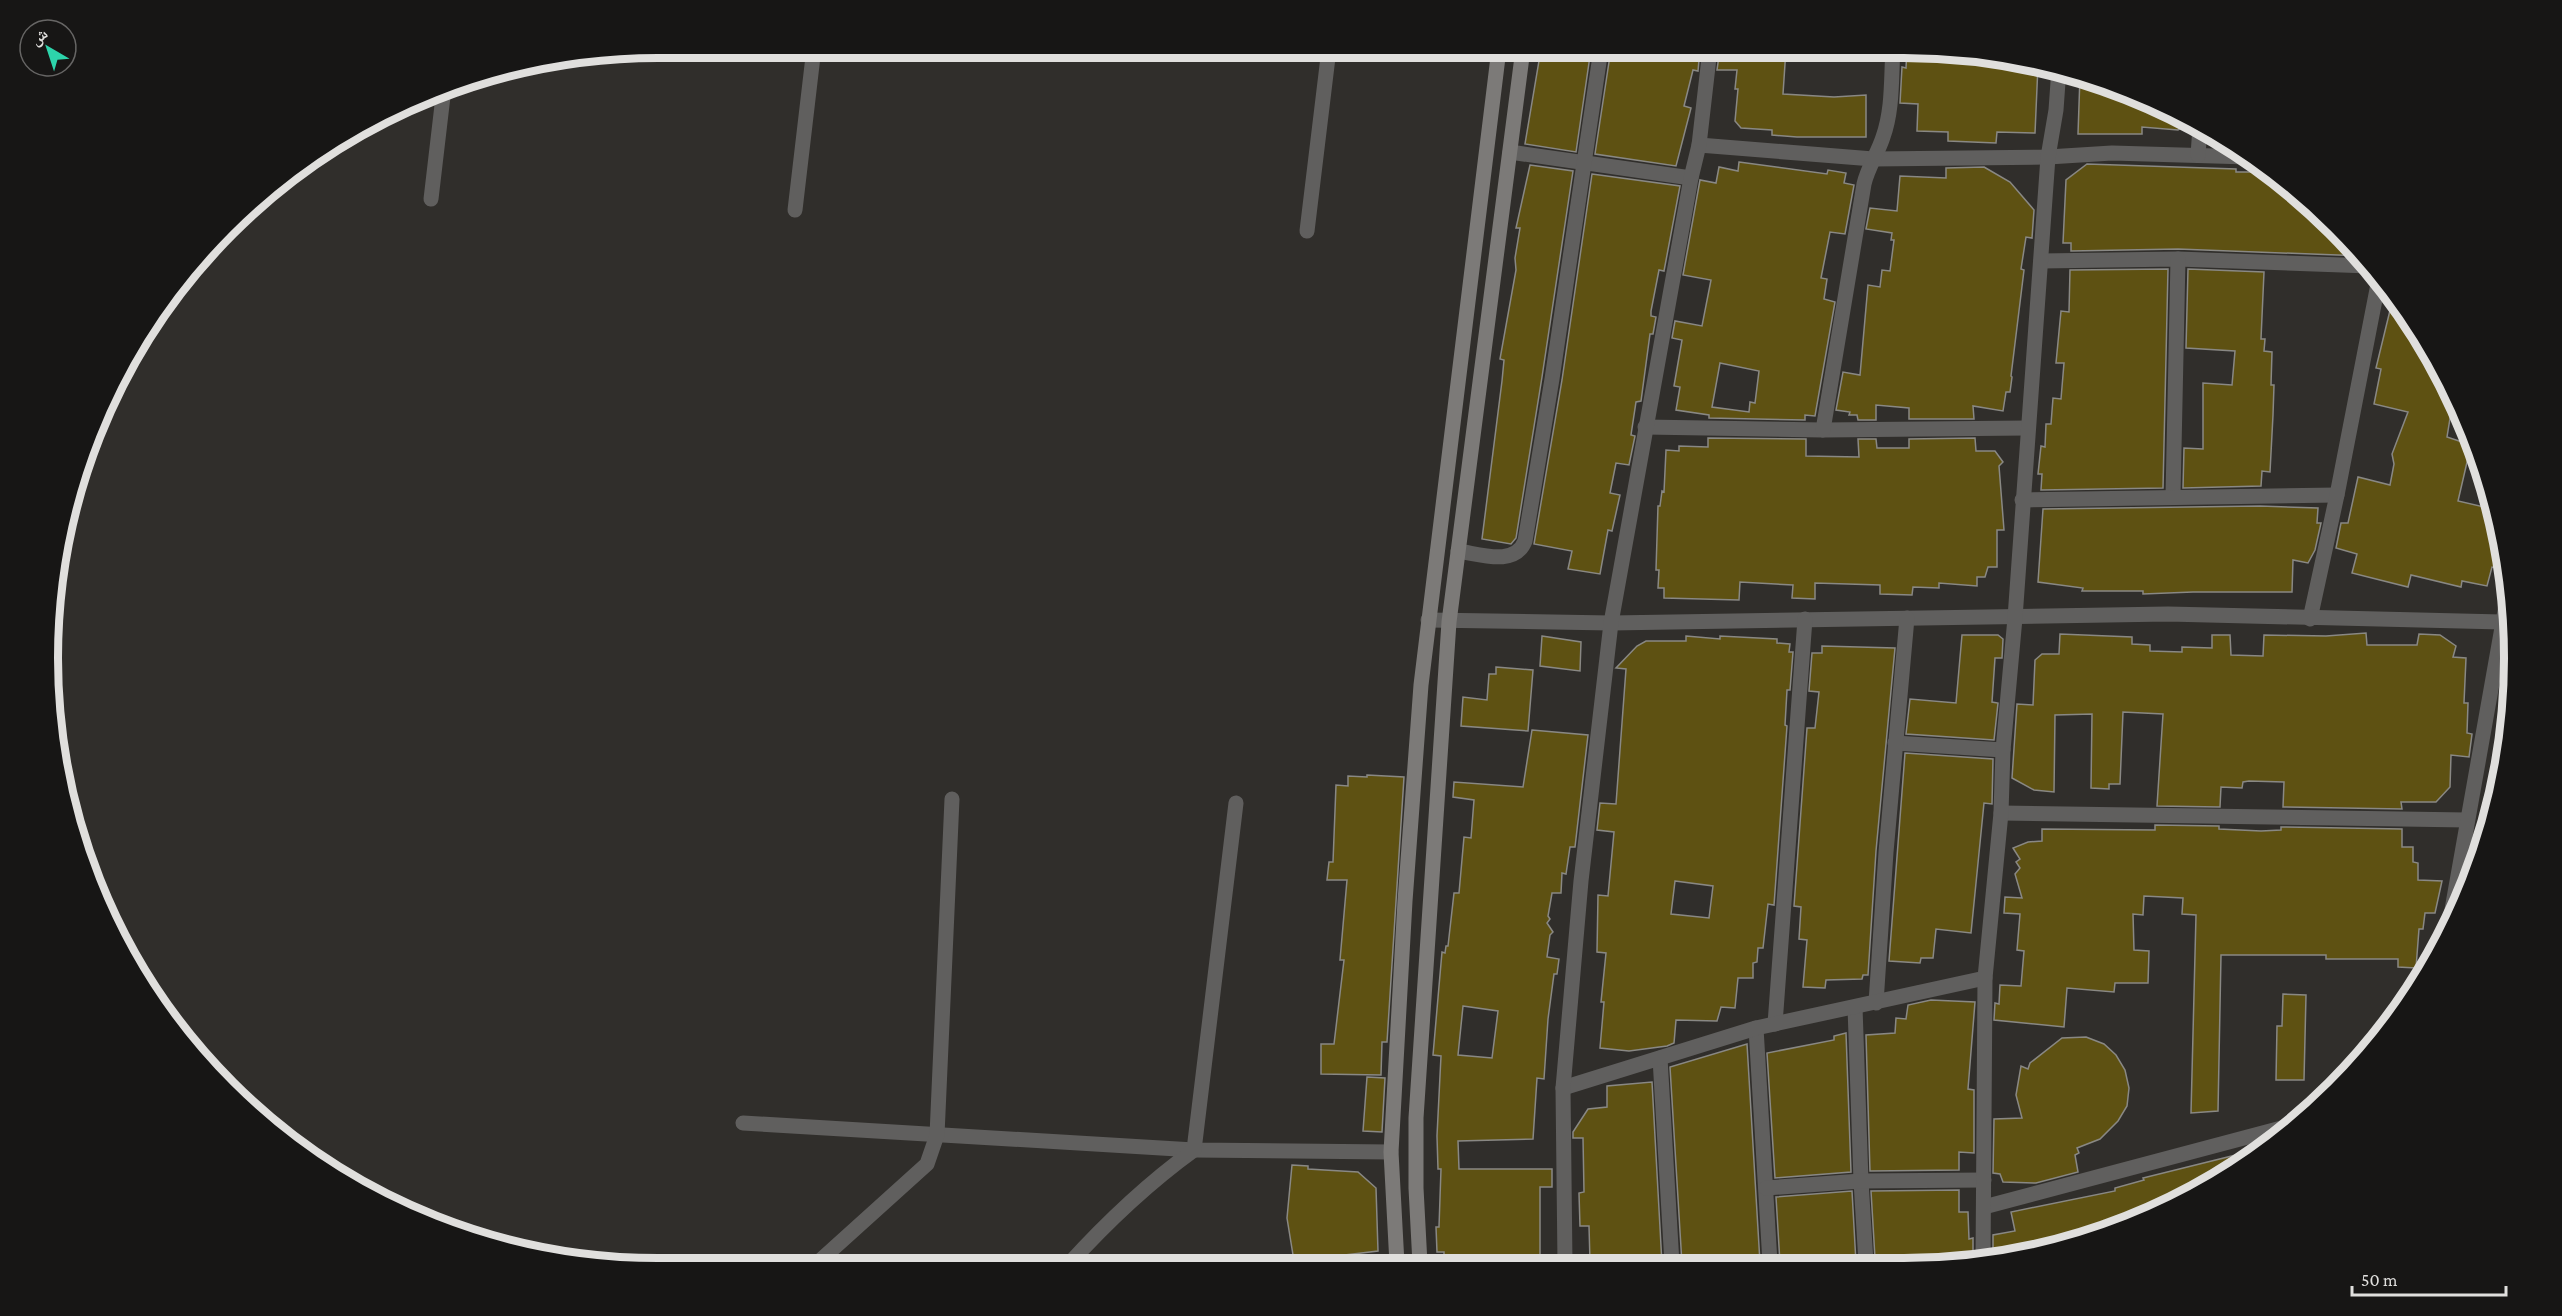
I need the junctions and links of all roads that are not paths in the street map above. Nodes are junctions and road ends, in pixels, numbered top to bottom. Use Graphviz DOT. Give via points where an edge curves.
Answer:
graph roads {
  1 [pos="813,58"];
  2 [pos="1328,58"];
  3 [pos="1498,58"];
  4 [pos="1522,58"];
  5 [pos="1600,58"];
  6 [pos="1709,58"];
  7 [pos="1893,58"];
  8 [pos="2058,79"];
  9 [pos="443,99"];
  10 [pos="2199,136"];
  11 [pos="1699,145"];
  12 [pos="1510,152"];
  13 [pos="2198,155"];
  14 [pos="2048,157"];
  15 [pos="2232,157"];
  16 [pos="1873,159"];
  17 [pos="1584,164"];
  18 [pos="1690,178"];
  19 [pos="431,199"];
  20 [pos="795,210"];
  21 [pos="1307,231"];
  22 [pos="2178,259"];
  23 [pos="2041,261"];
  24 [pos="2357,266"];
  25 [pos="2377,289"];
  26 [pos="1645,427"];
  27 [pos="2027,428"];
  28 [pos="1823,430"];
  29 [pos="2337,495"];
  30 [pos="2173,496"];
  31 [pos="2022,500"];
  32 [pos="1458,551"];
  33 [pos="1907,618"];
  34 [pos="2015,618"];
  35 [pos="1805,619"];
  36 [pos="2310,619"];
  37 [pos="1428,620"];
  38 [pos="1449,622"];
  39 [pos="2502,622"];
  40 [pos="1611,623"];
  41 [pos="1895,743"];
  42 [pos="2003,750"];
  43 [pos="952,799"];
  44 [pos="1236,803"];
  45 [pos="2001,813"];
  46 [pos="2467,820"];
  47 [pos="2454,896"];
  48 [pos="1985,978"];
  49 [pos="1876,1003"];
  50 [pos="1855,1007"];
  51 [pos="1775,1024"];
  52 [pos="1756,1028"];
  53 [pos="1660,1058"];
  54 [pos="1563,1088"];
  55 [pos="743,1123"];
  56 [pos="2274,1130"];
  57 [pos="937,1135"];
  58 [pos="1194,1150"];
  59 [pos="1391,1152"];
  60 [pos="1984,1180"];
  61 [pos="1861,1181"];
  62 [pos="1766,1188"];
  63 [pos="1984,1207"];
  64 [pos="1983,1252"];
  65 [pos="823,1258"];
  66 [pos="1074,1258"];
  67 [pos="1397,1258"];
  68 [pos="1420,1258"];
  69 [pos="1565,1258"];
  70 [pos="1672,1258"];
  71 [pos="1770,1258"];
  72 [pos="1866,1258"];
  1 -- 20 [label="street"];
  2 -- 21 [label="street"];
  3 -- 37 [label="street"];
  4 -- 12 [label="street"];
  5 -- 17 [label="street"];
  6 -- 11 [label="street"];
  7 -- 16 [label="street" via="1890,108"];
  8 -- 14 [label="street"];
  9 -- 19 [label="street"];
  10 -- 13 [label="street"];
  11 -- 16 [label="street"];
  11 -- 18 [label="street"];
  12 -- 17 [label="street"];
  12 -- 32 [label="street"];
  13 -- 14 [label="street" via="2112,153"];
  13 -- 15 [label="street"];
  14 -- 16 [label="street"];
  14 -- 23 [label="street"];
  16 -- 28 [label="street" via="1864,184"];
  17 -- 18 [label="street"];
  17 -- 32 [label="street" via="1526,541 1523,548 1508,558"];
  18 -- 26 [label="street"];
  22 -- 23 [label="street"];
  22 -- 24 [label="street"];
  22 -- 30 [label="street"];
  23 -- 27 [label="street"];
  25 -- 29 [label="street"];
  26 -- 28 [label="street"];
  26 -- 40 [label="street"];
  27 -- 28 [label="street"];
  27 -- 31 [label="street"];
  29 -- 30 [label="street"];
  29 -- 36 [label="street"];
  30 -- 31 [label="street"];
  31 -- 34 [label="street"];
  32 -- 38 [label="street"];
  33 -- 34 [label="street"];
  33 -- 35 [label="street"];
  33 -- 41 [label="street"];
  34 -- 36 [label="street" via="2168,614"];
  34 -- 42 [label="street"];
  35 -- 40 [label="street"];
  35 -- 51 [label="street"];
  36 -- 39 [label="street"];
  37 -- 38 [label="street"];
  37 -- 59 [label="street" via="1406,889"];
  38 -- 40 [label="street"];
  38 -- 68 [label="street" via="1416,1118"];
  39 -- 46 [label="street"];
  40 -- 54 [label="street" via="1581,881"];
  41 -- 42 [label="street"];
  41 -- 49 [label="street"];
  42 -- 45 [label="street"];
  43 -- 57 [label="street"];
  44 -- 58 [label="street"];
  45 -- 46 [label="street"];
  45 -- 48 [label="street"];
  46 -- 47 [label="street"];
  48 -- 49 [label="street"];
  48 -- 60 [label="street"];
  49 -- 50 [label="street"];
  50 -- 51 [label="street"];
  50 -- 61 [label="street"];
  51 -- 52 [label="street"];
  52 -- 53 [label="street"];
  52 -- 62 [label="street"];
  53 -- 54 [label="street"];
  53 -- 70 [label="street"];
  54 -- 69 [label="street"];
  55 -- 57 [label="street"];
  56 -- 63 [label="street"];
  57 -- 58 [label="street"];
  57 -- 65 [label="street" via="927,1164"];
  58 -- 59 [label="street"];
  58 -- 66 [label="street" via="1133,1198"];
  59 -- 67 [label="street"];
  60 -- 61 [label="street"];
  60 -- 63 [label="street"];
  61 -- 62 [label="street"];
  61 -- 72 [label="street"];
  62 -- 71 [label="street"];
  63 -- 64 [label="street"];
}
